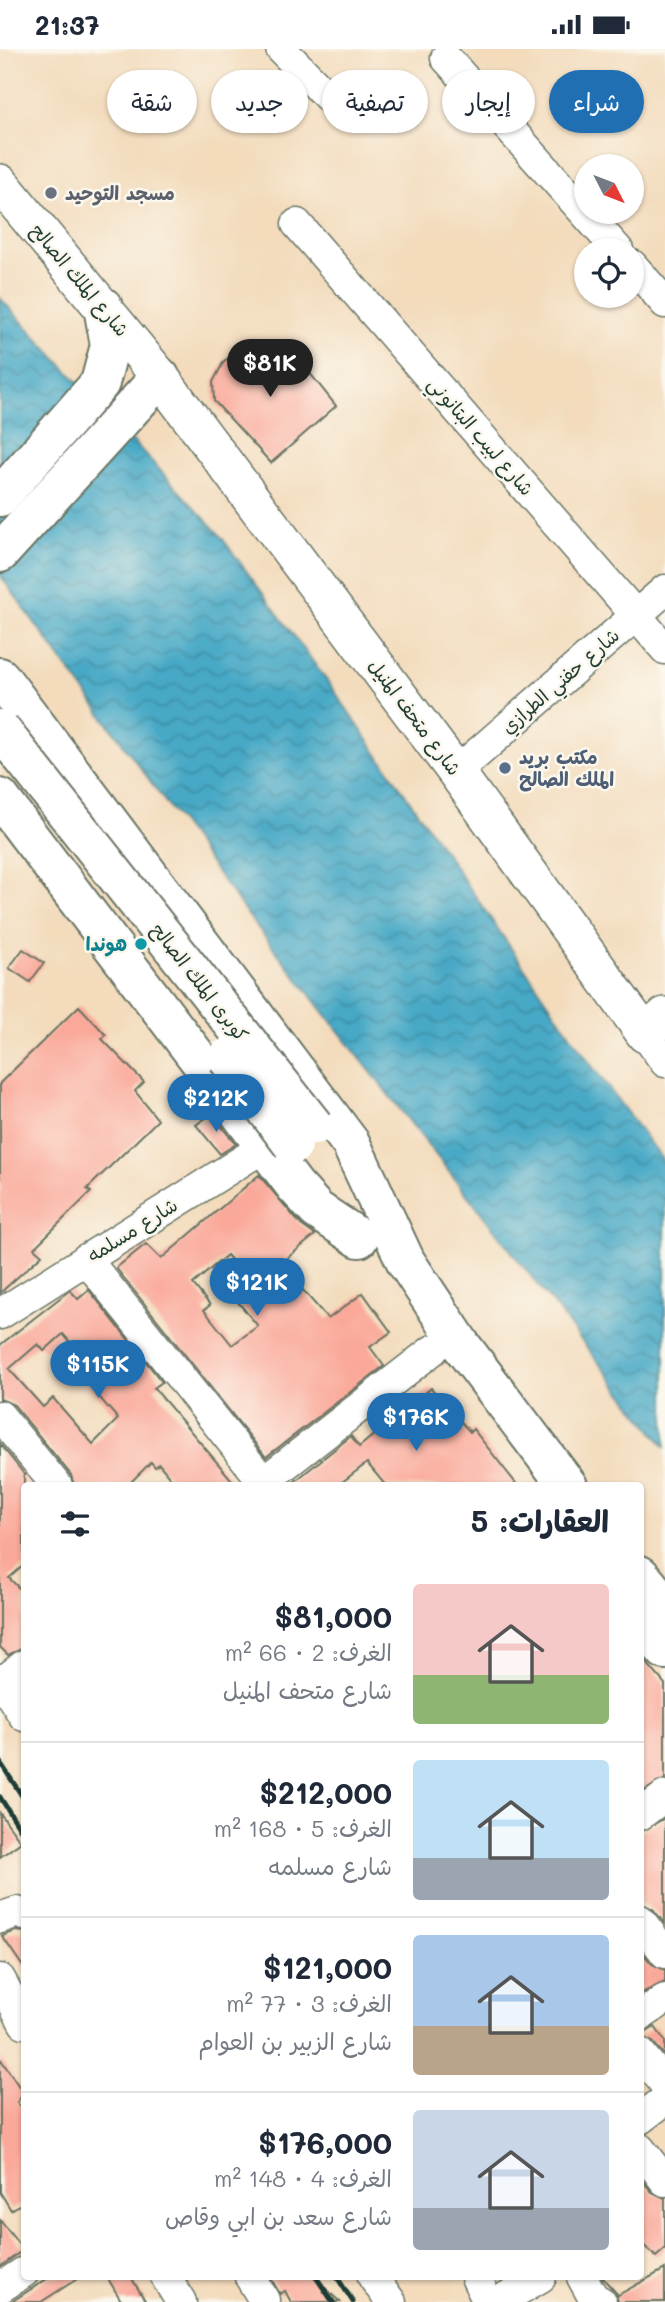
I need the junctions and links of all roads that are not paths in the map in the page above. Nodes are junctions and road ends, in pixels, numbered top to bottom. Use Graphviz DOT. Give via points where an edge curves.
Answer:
graph roads {
  1 [pos="281,49"];
  2 [pos="446,58"];
  3 [pos="322,91"];
  4 [pos="0,183"];
  5 [pos="297,224"];
  6 [pos="607,238"];
  7 [pos="644,279"];
  8 [pos="665,303"];
  9 [pos="103,307"];
  10 [pos="96,386"];
  11 [pos="137,401"];
  12 [pos="0,497"];
  13 [pos="0,553"];
  14 [pos="665,590"];
  15 [pos="636,615"];
  16 [pos="665,649"];
  17 [pos="0,677"];
  18 [pos="0,729"];
  19 [pos="40,730"];
  20 [pos="0,764"];
  21 [pos="456,772"];
  22 [pos="3,809"];
  23 [pos="660,1045"];
  24 [pos="264,1147"];
  25 [pos="376,1239"];
  26 [pos="86,1259"];
  27 [pos="0,1314"];
  28 [pos="433,1350"];
  29 [pos="0,1416"];
  30 [pos="54,1482"];
  31 [pos="261,1482"];
  32 [pos="266,1482"];
  33 [pos="532,1482"];
  34 [pos="565,1482"];
  35 [pos="644,1580"];
  36 [pos="665,1605"];
  37 [pos="644,1626"];
  38 [pos="665,1650"];
  39 [pos="9,1675"];
  40 [pos="21,1708"];
  41 [pos="665,1796"];
  42 [pos="644,1812"];
  43 [pos="21,1914"];
  44 [pos="0,1918"];
  45 [pos="644,1925"];
  46 [pos="665,1953"];
  47 [pos="0,1979"];
  48 [pos="665,1999"];
  49 [pos="644,2013"];
  50 [pos="21,2018"];
  51 [pos="644,2064"];
  52 [pos="659,2103"];
  53 [pos="644,2153"];
  54 [pos="665,2181"];
  55 [pos="21,2274"];
  56 [pos="168,2280"];
  57 [pos="375,2280"];
  58 [pos="477,2280"];
  59 [pos="536,2280"];
  60 [pos="0,2288"];
  61 [pos="181,2302"];
  62 [pos="391,2302"];
  63 [pos="488,2302"];
  64 [pos="498,2302"];
  1 -- 3 [label="street"];
  2 -- 6 [label="street"];
  4 -- 9 [label="main road, شارع الملك الصالح"];
  5 -- 15 [label="street, شارع لبيب البتانوني"];
  7 -- 8 [label="street"];
  9 -- 10 [label="highway" via="110,345"];
  9 -- 11 [label="main road, شارع الملك الصالح"];
  10 -- 11 [label="highway" via="123,368 135,375 141,388"];
  10 -- 12 [label="highway"];
  11 -- 13 [label="highway"];
  11 -- 21 [label="main road, شارع متحف المنيل"];
  14 -- 15 [label="street, شارع حفني الطرازي"];
  15 -- 16 [label="street, شارع لبيب البتانوني"];
  15 -- 21 [label="street, شارع حفني الطرازي"];
  17 -- 19 [label="highway"];
  18 -- 25 [label="highway, كوبرى الملك الصالح, bridge" via="314,1126"];
  19 -- 20 [label="highway"];
  19 -- 25 [label="highway" via="351,1144"];
  20 -- 25 [label="highway, كوبرى الملك الصالح, bridge"];
  21 -- 23 [label="main road, شارع متحف المنيل"];
  22 -- 24 [label="highway"];
  24 -- 25 [label="highway" via="317,1210"];
  24 -- 26 [label="street, شارع مسلمه"];
  25 -- 28 [label="highway"];
  25 -- 34 [label="highway"];
  26 -- 27 [label="street, شارع مسلمه"];
  26 -- 31 [label="street"];
  28 -- 32 [label="street"];
  28 -- 33 [label="highway"];
  29 -- 30 [label="street"];
  35 -- 36 [label="highway"];
  37 -- 38 [label="highway"];
  39 -- 40 [label="street"];
  41 -- 42 [label="street"];
  43 -- 44 [label="street"];
  45 -- 46 [label="street"];
  47 -- 50 [label="street"];
  48 -- 49 [label="street"];
  51 -- 52 [label="street"];
  53 -- 54 [label="street"];
  55 -- 60 [label="street"];
  56 -- 61 [label="street"];
  57 -- 62 [label="street"];
  58 -- 63 [label="street"];
  59 -- 64 [label="street"];
}
